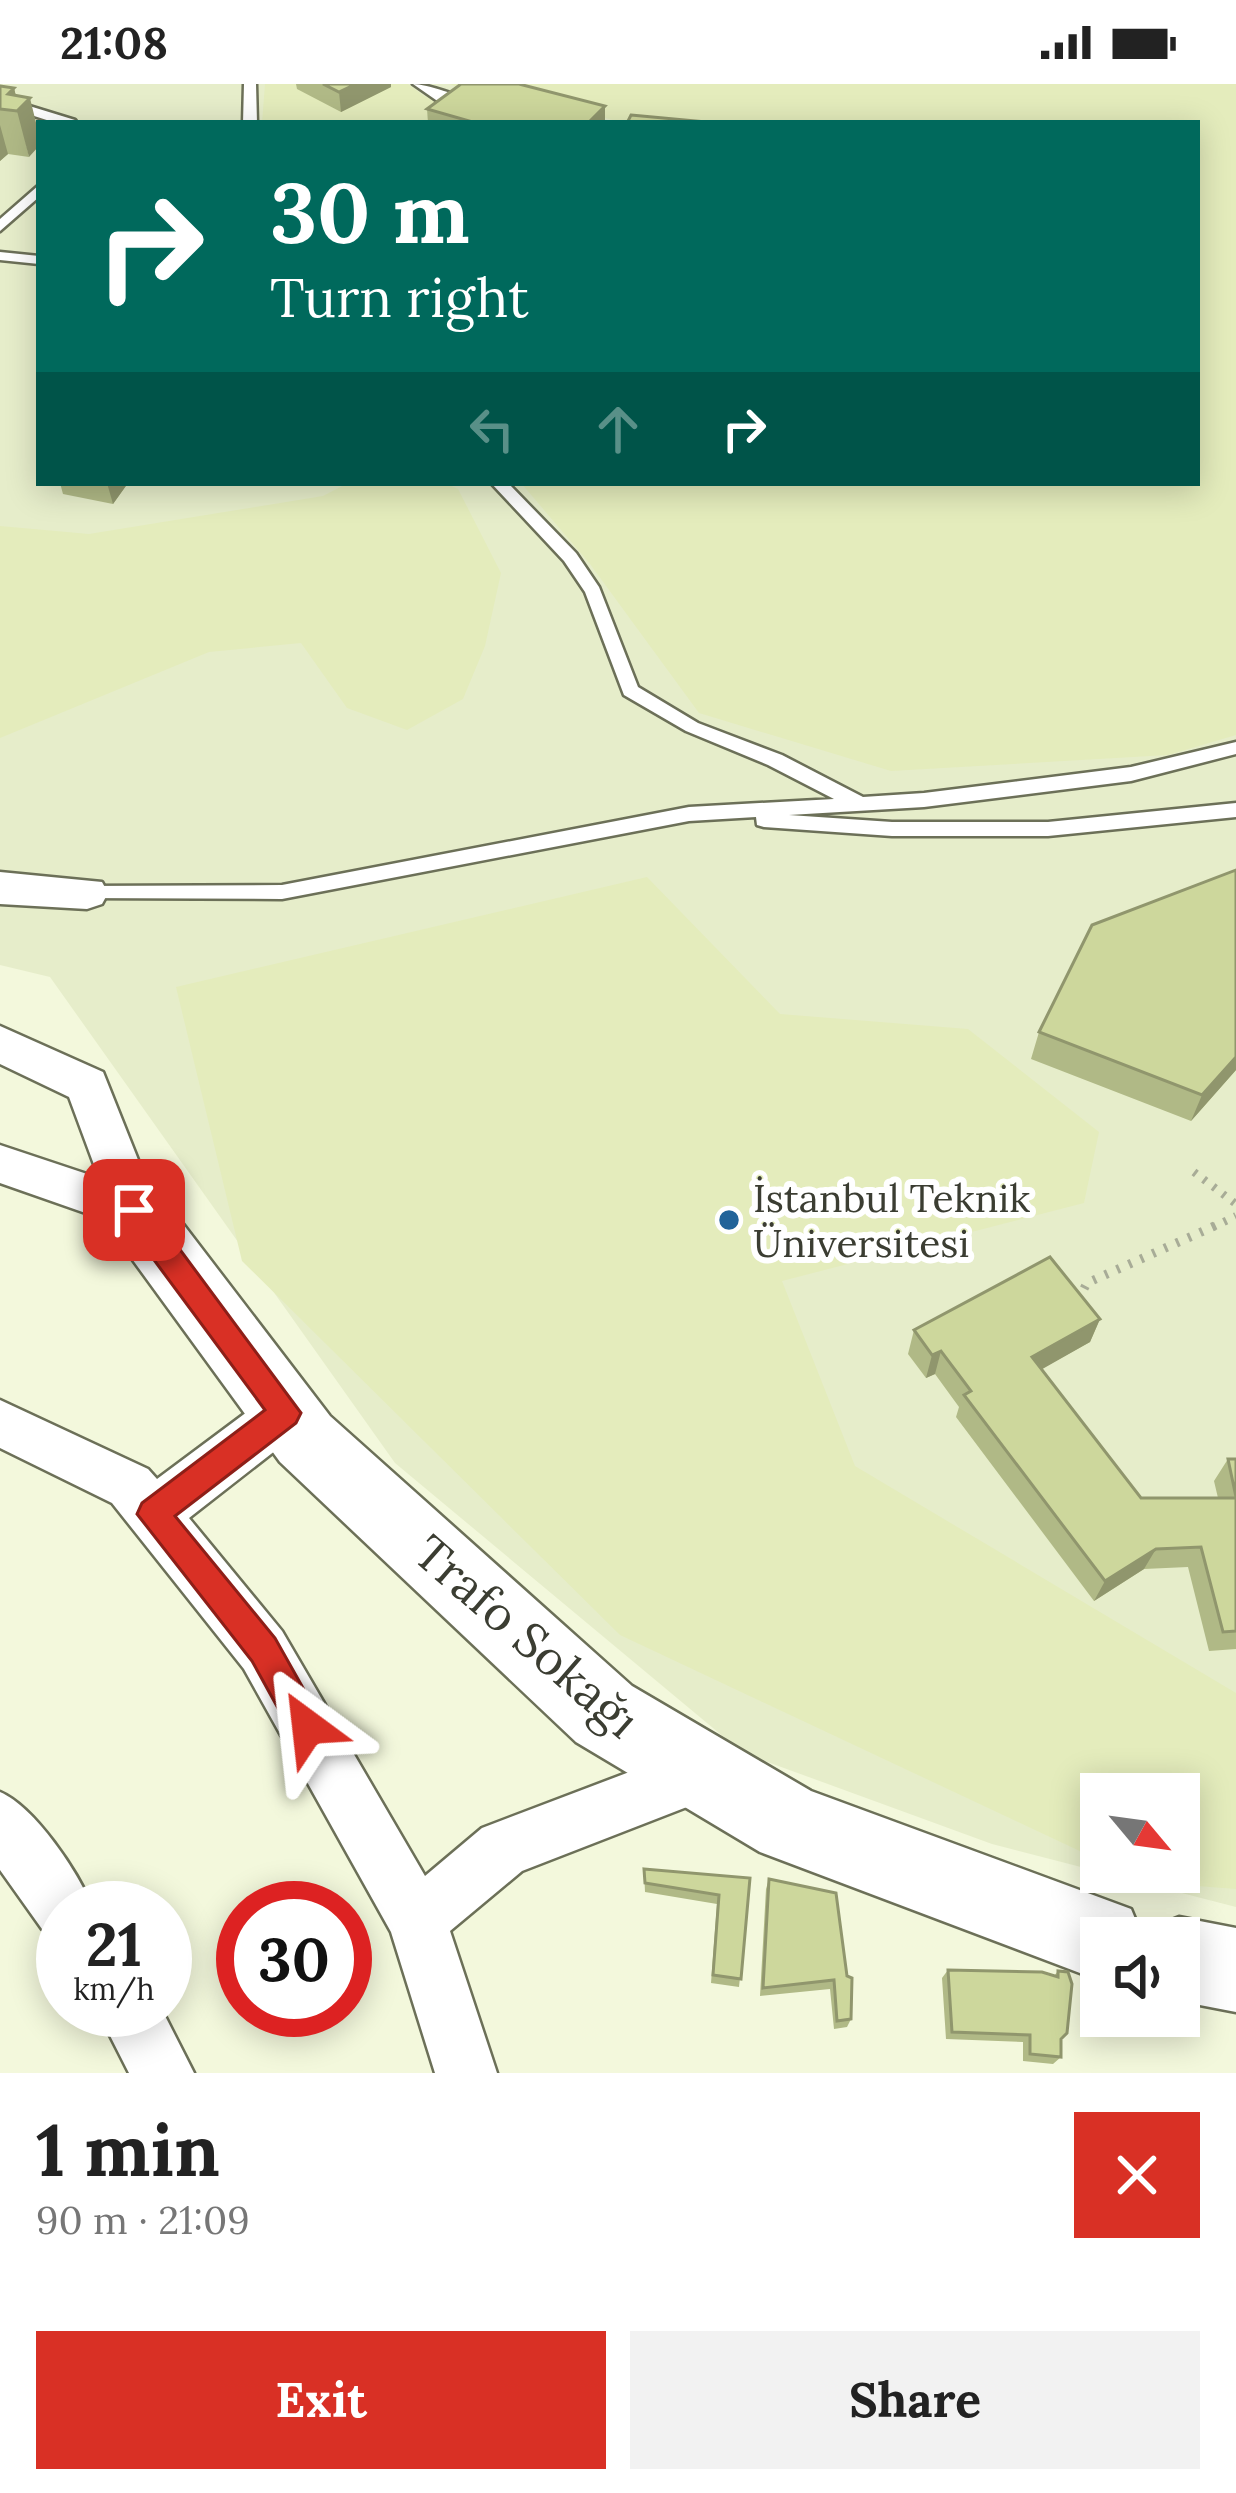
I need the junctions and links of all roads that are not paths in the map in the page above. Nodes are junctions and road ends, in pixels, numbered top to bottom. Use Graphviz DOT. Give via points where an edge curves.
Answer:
graph roads {
  1 [pos="250,84"];
  2 [pos="418,84"];
  3 [pos="0,101"];
  4 [pos="481,106"];
  5 [pos="60,120"];
  6 [pos="250,120"];
  7 [pos="36,192"];
  8 [pos="0,227"];
  9 [pos="0,256"];
  10 [pos="36,260"];
  11 [pos="503,486"];
  12 [pos="1236,748"];
  13 [pos="858,802"];
  14 [pos="1236,810"];
  15 [pos="688,814"];
  16 [pos="0,888"];
  17 [pos="87,893"];
  18 [pos="0,1044"];
  19 [pos="0,1164"];
  20 [pos="134,1210"];
  21 [pos="286,1413"];
  22 [pos="0,1423"];
  23 [pos="153,1514"];
  24 [pos="703,1773"];
  25 [pos="0,1821"];
  26 [pos="43,1881"];
  27 [pos="417,1920"];
  28 [pos="1080,1931"];
  29 [pos="1200,1963"];
  30 [pos="1236,1970"];
  31 [pos="143,2037"];
  32 [pos="164,2073"];
  33 [pos="466,2073"];
  1 -- 6 [label="lane"];
  2 -- 4 [label="lane"];
  3 -- 5 [label="lane"];
  7 -- 8 [label="lane"];
  9 -- 10 [label="lane"];
  11 -- 13 [label="lane" via="593,591 631,691"];
  12 -- 13 [label="lane" via="1131,775"];
  13 -- 15 [label="lane"];
  14 -- 15 [label="lane" via="1026,829"];
  15 -- 17 [label="lane" via="282,892"];
  16 -- 17 [label="street"];
  18 -- 20 [label="street" via="87,1085"];
  19 -- 20 [label="street"];
  20 -- 21 [label="street, Trafo Sokağı"];
  21 -- 23 [label="street"];
  21 -- 24 [label="street, Trafo Sokağı" via="604,1714"];
  22 -- 23 [label="street" via="130,1486"];
  23 -- 27 [label="street" via="263,1650"];
  24 -- 27 [label="street" via="503,1849"];
  24 -- 28 [label="street, Trafo Sokağı" via="789,1822"];
  25 -- 26 [label="street"];
  27 -- 33 [label="street"];
  29 -- 30 [label="street"];
  31 -- 32 [label="street"];
}
